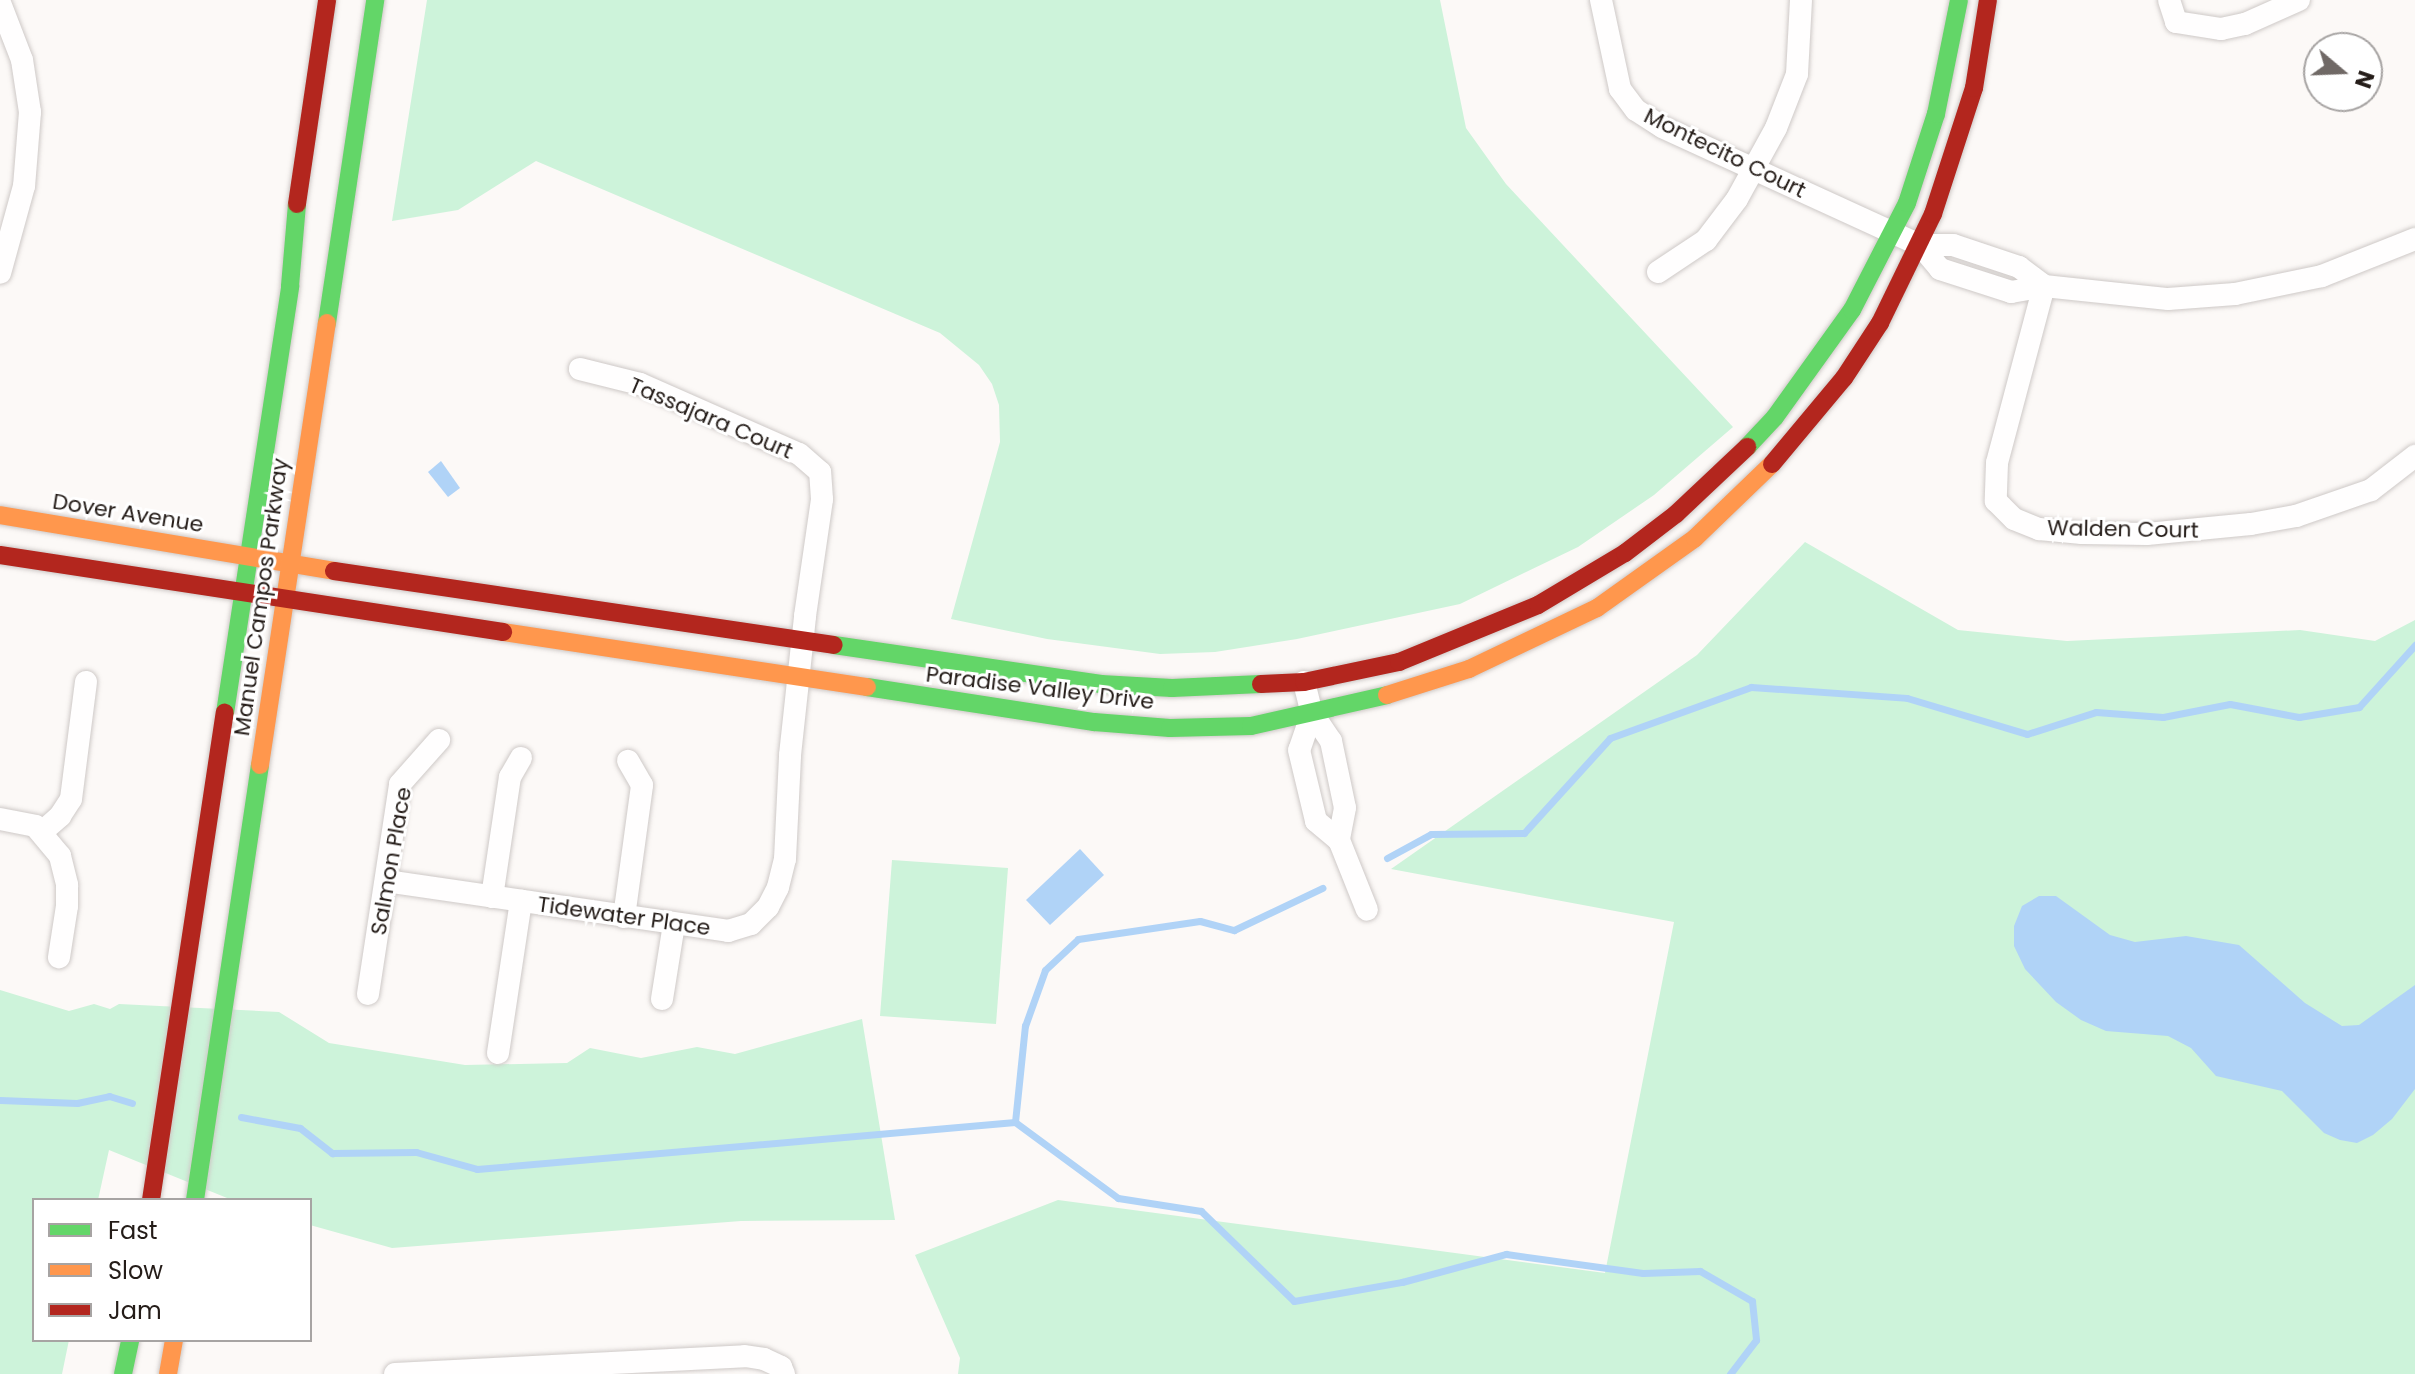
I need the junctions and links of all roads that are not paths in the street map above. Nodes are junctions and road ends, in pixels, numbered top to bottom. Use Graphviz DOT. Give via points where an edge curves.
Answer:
graph roads {
  1 [pos="327,0"];
  2 [pos="375,0"];
  3 [pos="1601,0"];
  4 [pos="1801,0"];
  5 [pos="1959,0"];
  6 [pos="1988,0"];
  7 [pos="2169,0"];
  8 [pos="2299,0"];
  9 [pos="0,3"];
  10 [pos="1754,169"];
  11 [pos="1893,233"];
  12 [pos="2415,239"];
  13 [pos="1920,245"];
  14 [pos="1658,272"];
  15 [pos="0,273"];
  16 [pos="2044,286"];
  17 [pos="580,369"];
  18 [pos="2415,456"];
  19 [pos="0,515"];
  20 [pos="0,555"];
  21 [pos="248,556"];
  22 [pos="291,563"];
  23 [pos="242,595"];
  24 [pos="285,601"];
  25 [pos="802,641"];
  26 [pos="799,679"];
  27 [pos="86,682"];
  28 [pos="1304,682"];
  29 [pos="1312,713"];
  30 [pos="439,740"];
  31 [pos="521,758"];
  32 [pos="628,761"];
  33 [pos="0,819"];
  34 [pos="43,831"];
  35 [pos="1339,840"];
  36 [pos="386,881"];
  37 [pos="492,897"];
  38 [pos="521,901"];
  39 [pos="1367,910"];
  40 [pos="624,917"];
  41 [pos="674,924"];
  42 [pos="59,957"];
  43 [pos="368,994"];
  44 [pos="662,999"];
  45 [pos="498,1053"];
  46 [pos="151,1198"];
  47 [pos="195,1198"];
  48 [pos="130,1342"];
  49 [pos="174,1342"];
  50 [pos="123,1374"];
  51 [pos="168,1374"];
  52 [pos="395,1374"];
  53 [pos="784,1374"];
  1 -- 21 [label="street, Manuel Campos Parkway"];
  2 -- 22 [label="street, Manuel Campos Parkway"];
  3 -- 10 [label="street, Montecito Court" via="1620,89 1636,110"];
  4 -- 10 [label="street" via="1797,74"];
  5 -- 11 [label="street, Paradise Valley Drive" via="1936,114"];
  6 -- 13 [label="street, Paradise Valley Drive" via="1964,127"];
  7 -- 8 [label="street" via="2176,22 2221,29"];
  9 -- 15 [label="street" via="22,60 30,112 24,186"];
  10 -- 11 [label="street, Montecito Court"];
  10 -- 14 [label="street" via="1706,240"];
  11 -- 13 [label="street, Montecito Court"];
  11 -- 28 [label="street, Paradise Valley Drive" via="1852,310 1775,417 1726,470 1666,522 1583,580 1462,639 1399,662"];
  12 -- 16 [label="street, Montecito Court" via="2322,276 2235,294 2168,299"];
  13 -- 16 [label="street, Montecito Court" via="1940,269 1997,288 2011,292"];
  13 -- 29 [label="street, Paradise Valley Drive" via="1844,378 1747,491 1695,538 1597,608 1548,634 1405,691"];
  16 -- 18 [label="street, Walden Court" via="1997,463 1996,501 2014,519 2039,529 2082,533 2147,534 2251,524 2296,516 2371,490"];
  17 -- 25 [label="street, Tassajara Court" via="640,384 799,454 820,472 822,499"];
  19 -- 21 [label="street, Dover Avenue"];
  20 -- 23 [label="street"];
  21 -- 22 [label="street, Paradise Valley Drive"];
  21 -- 23 [label="street, Manuel Campos Parkway"];
  22 -- 24 [label="street, Manuel Campos Parkway"];
  22 -- 25 [label="street, Paradise Valley Drive"];
  23 -- 24 [label="street, Paradise Valley Drive"];
  23 -- 46 [label="street, Manuel Campos Parkway"];
  24 -- 26 [label="street, Paradise Valley Drive"];
  24 -- 47 [label="street, Manuel Campos Parkway"];
  25 -- 26 [label="street, Tassajara Court"];
  25 -- 28 [label="street, Paradise Valley Drive" via="1101,684 1172,688"];
  26 -- 29 [label="street, Paradise Valley Drive" via="1094,722 1170,728 1251,726"];
  26 -- 41 [label="street, Tidewater Place" via="785,859 768,907 751,924 728,931"];
  27 -- 34 [label="street" via="71,799"];
  28 -- 29 [label="street"];
  29 -- 35 [label="street" via="1331,741 1345,808"];
  29 -- 35 [label="street" via="1299,750 1316,821"];
  30 -- 36 [label="street, Salmon Place" via="400,784"];
  31 -- 37 [label="street" via="510,777"];
  32 -- 40 [label="street" via="642,785"];
  33 -- 34 [label="street"];
  34 -- 42 [label="street" via="60,856 67,885"];
  35 -- 39 [label="street"];
  36 -- 37 [label="street, Tidewater Place"];
  36 -- 43 [label="street, Salmon Place"];
  37 -- 38 [label="street, Tidewater Place"];
  38 -- 40 [label="street, Tidewater Place"];
  38 -- 45 [label="street"];
  40 -- 41 [label="street, Tidewater Place"];
  41 -- 44 [label="street"];
  48 -- 50 [label="street"];
  49 -- 51 [label="street"];
  52 -- 53 [label="street" via="745,1356 764,1359"];
}
